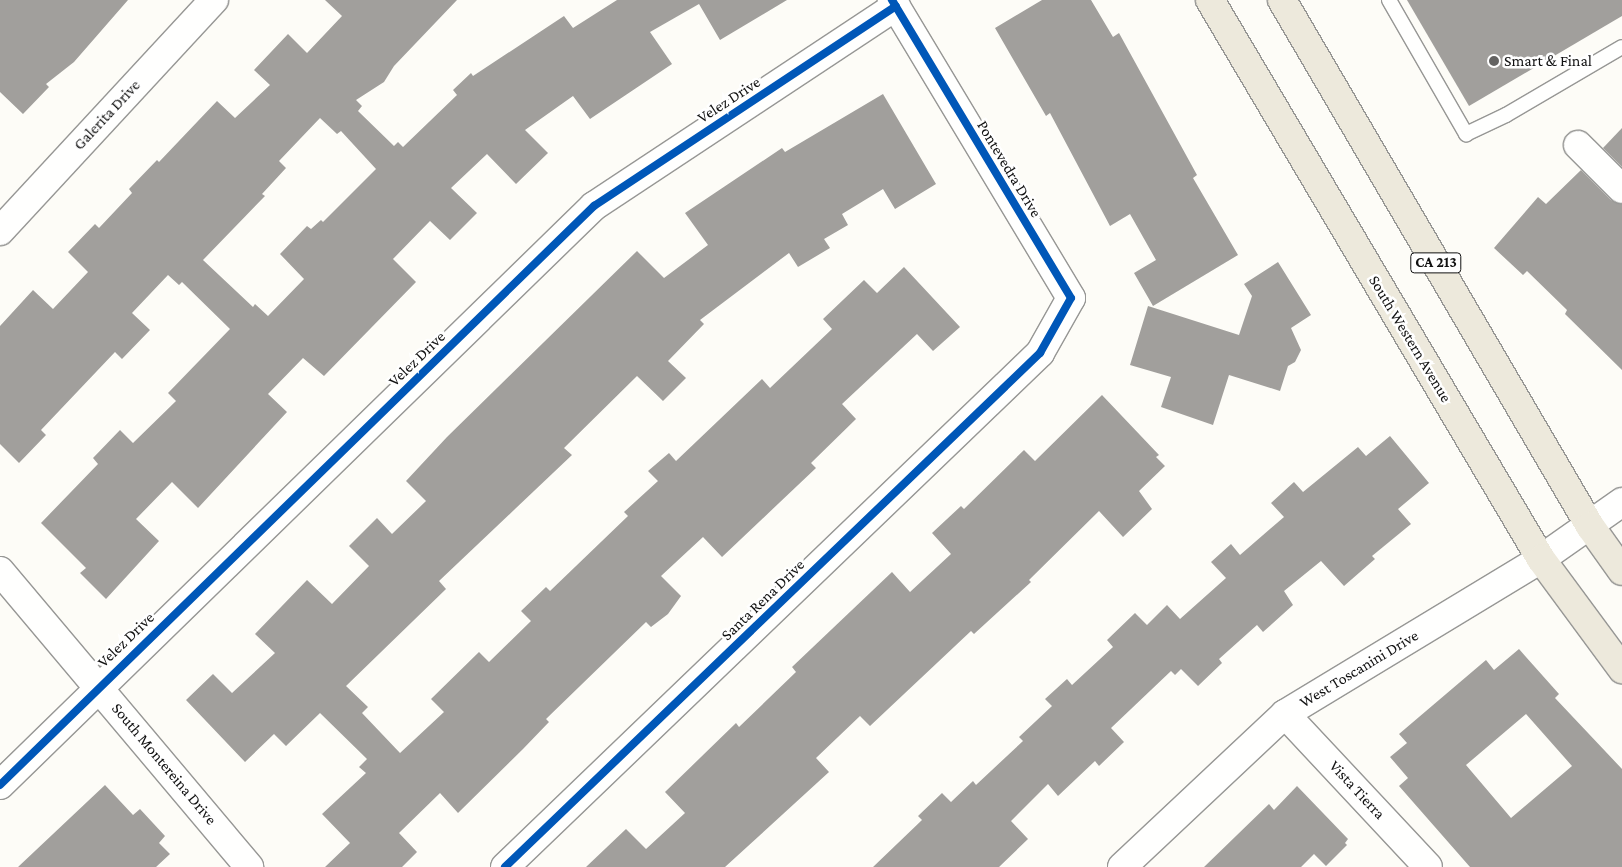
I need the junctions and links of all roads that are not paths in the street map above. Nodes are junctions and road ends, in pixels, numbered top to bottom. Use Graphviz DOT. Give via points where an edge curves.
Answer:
graph roads {
  1 [pos="214,0"];
  2 [pos="1210,0"];
  3 [pos="1282,0"];
  4 [pos="1389,0"];
  5 [pos="894,3"];
  6 [pos="1622,47"];
  7 [pos="1578,145"];
  8 [pos="1622,189"];
  9 [pos="0,231"];
  10 [pos="1040,353"];
  11 [pos="1622,502"];
  12 [pos="1590,526"];
  13 [pos="1541,559"];
  14 [pos="0,571"];
  15 [pos="1622,571"];
  16 [pos="1622,670"];
  17 [pos="99,686"];
  18 [pos="1285,714"];
  19 [pos="0,785"];
  20 [pos="249,867"];
  21 [pos="505,867"];
  22 [pos="1122,867"];
  23 [pos="1428,867"];
  1 -- 9 [label="street, Galerita Drive"];
  2 -- 13 [label="main road, South Western Avenue"];
  3 -- 12 [label="main road, CA 213"];
  4 -- 6 [label="lane" via="1466,134 1506,115"];
  5 -- 10 [label="street, Pontevedra Drive" via="1071,298"];
  5 -- 17 [label="street, Velez Drive" via="594,206"];
  7 -- 8 [label="street"];
  10 -- 21 [label="street, Santa Rena Drive"];
  11 -- 12 [label="street, West Toscanini Drive"];
  12 -- 13 [label="street, West Toscanini Drive"];
  12 -- 15 [label="main road, CA 213"];
  13 -- 16 [label="main road, South Western Avenue"];
  13 -- 18 [label="street, West Toscanini Drive"];
  14 -- 17 [label="street, South Montereina Drive"];
  17 -- 19 [label="street, Velez Drive"];
  17 -- 20 [label="street, South Montereina Drive"];
  18 -- 22 [label="street, West Toscanini Drive"];
  18 -- 23 [label="street, Vista Tierra"];
}
